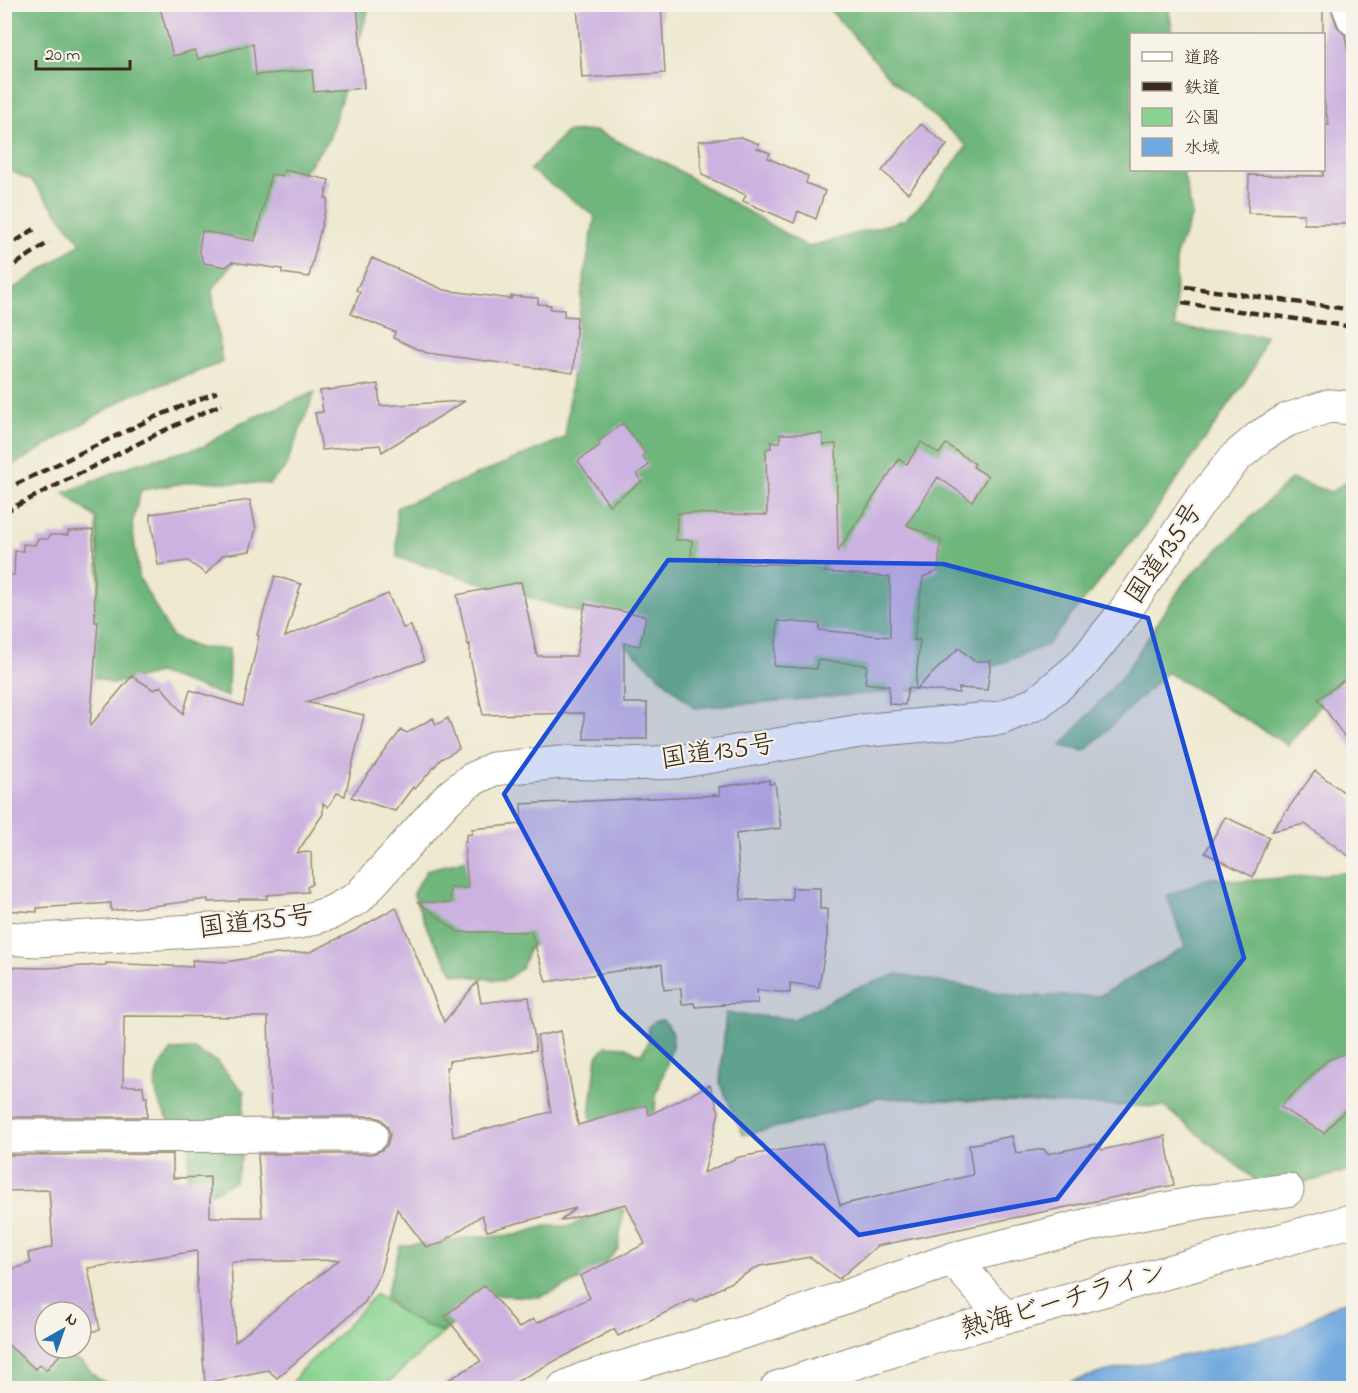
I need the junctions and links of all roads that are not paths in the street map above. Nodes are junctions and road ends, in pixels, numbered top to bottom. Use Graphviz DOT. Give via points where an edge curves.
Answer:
graph roads {
  1 [pos="1348,4"];
  2 [pos="1353,19"];
  3 [pos="1353,408"];
  4 [pos="4,938"];
  5 [pos="4,1136"];
  6 [pos="371,1136"];
  7 [pos="1287,1190"];
  8 [pos="1353,1220"];
  9 [pos="953,1259"];
  10 [pos="1005,1318"];
  11 [pos="564,1389"];
  12 [pos="777,1389"];
  1 -- 2 [label="main road"];
  3 -- 4 [label="main road, 国道135号" via="1329,406 1287,420 1236,457 1197,504 1124,614 1081,666 1037,703 1001,718 860,731 677,762 561,762 493,769 448,798 358,898 330,914 246,928 37,940"];
  5 -- 6 [label="main road"];
  7 -- 9 [label="main road" via="1115,1219"];
  8 -- 10 [label="main road, 熱海ビーチライン"];
  9 -- 10 [label="main road"];
  9 -- 11 [label="main road" via="760,1328 584,1379"];
  10 -- 12 [label="main road, 熱海ビーチライン" via="921,1341"];
}
